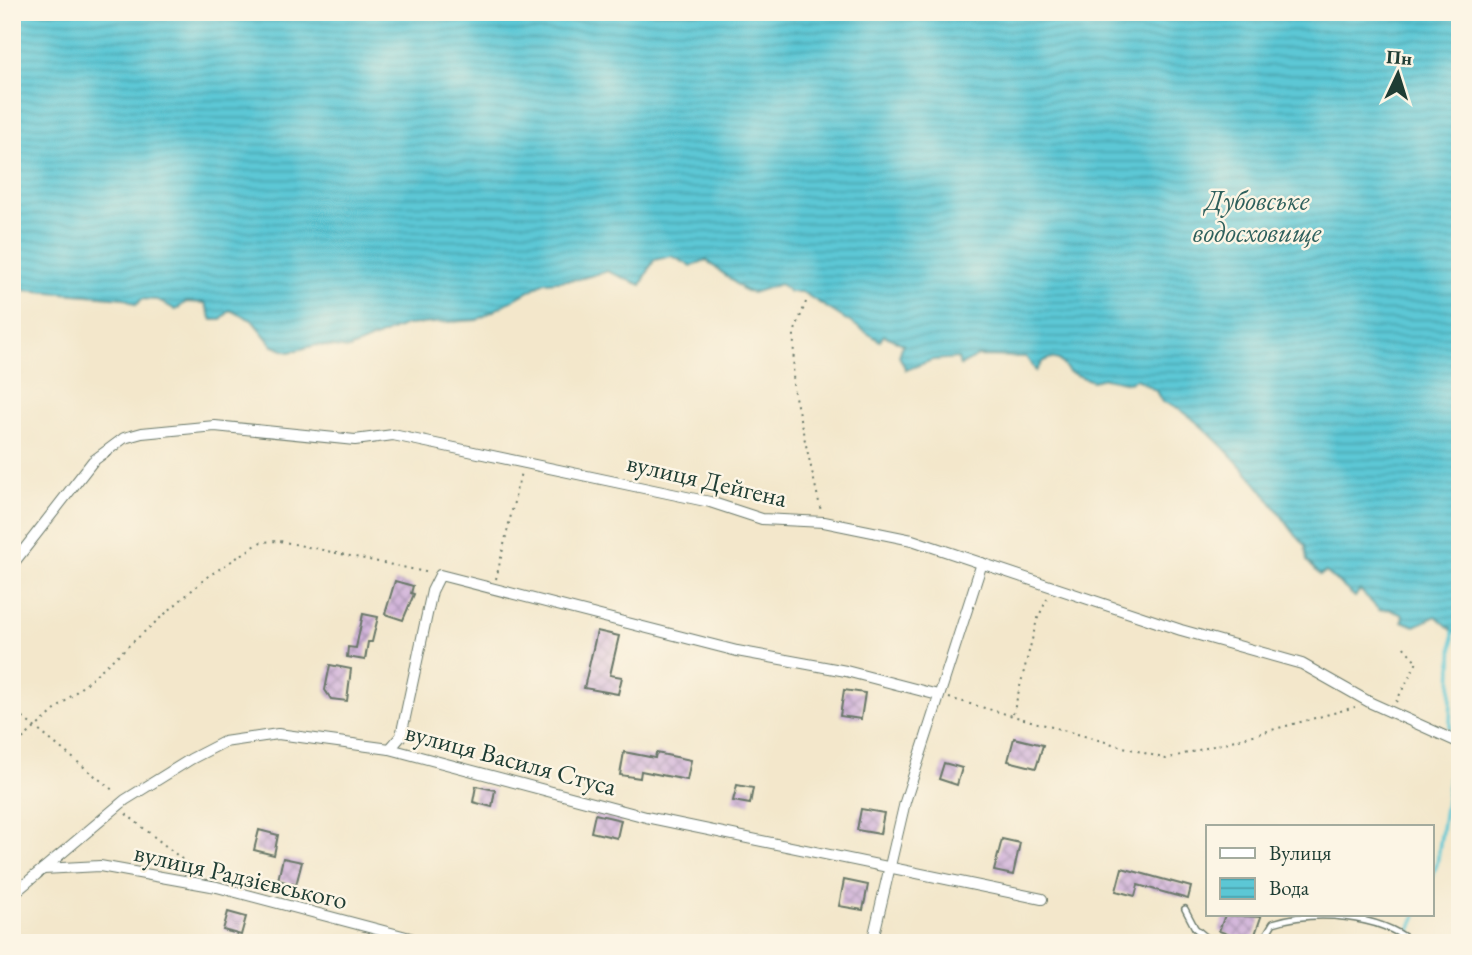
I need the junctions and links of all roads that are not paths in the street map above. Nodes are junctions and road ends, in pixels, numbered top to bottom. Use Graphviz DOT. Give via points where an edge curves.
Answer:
graph roads {
  1 [pos="982,563"];
  2 [pos="12,565"];
  3 [pos="938,695"];
  4 [pos="1460,743"];
  5 [pos="390,749"];
  6 [pos="888,867"];
  7 [pos="42,869"];
  8 [pos="12,895"];
  9 [pos="1042,899"];
  10 [pos="1185,909"];
  11 [pos="429,943"];
  12 [pos="872,943"];
  13 [pos="1213,943"];
  14 [pos="1261,943"];
  15 [pos="1413,943"];
  1 -- 2 [label="street, вулиця Дейгена" via="912,540 824,522 762,519 710,502 393,435 355,440 215,426 142,433 100,453"];
  1 -- 3 [label="street"];
  1 -- 4 [label="street, вулиця Дейгена" via="1181,630 1295,661 1371,703"];
  3 -- 5 [label="street" via="846,671 737,651 440,575 432,591 401,736"];
  3 -- 6 [label="street"];
  5 -- 6 [label="street, вулиця Василя Стуса" via="646,817"];
  5 -- 7 [label="street, вулиця Василя Стуса" via="278,734 249,736 206,750 121,804"];
  6 -- 9 [label="street, вулиця Василя Стуса"];
  6 -- 12 [label="street"];
  7 -- 8 [label="street, вулиця Василя Стуса"];
  7 -- 11 [label="street, вулиця Радзієвського" via="100,866 217,887"];
  10 -- 13 [label="lane" via="1195,928"];
  14 -- 15 [label="lane" via="1273,923 1299,916 1363,921 1392,929"];
}
